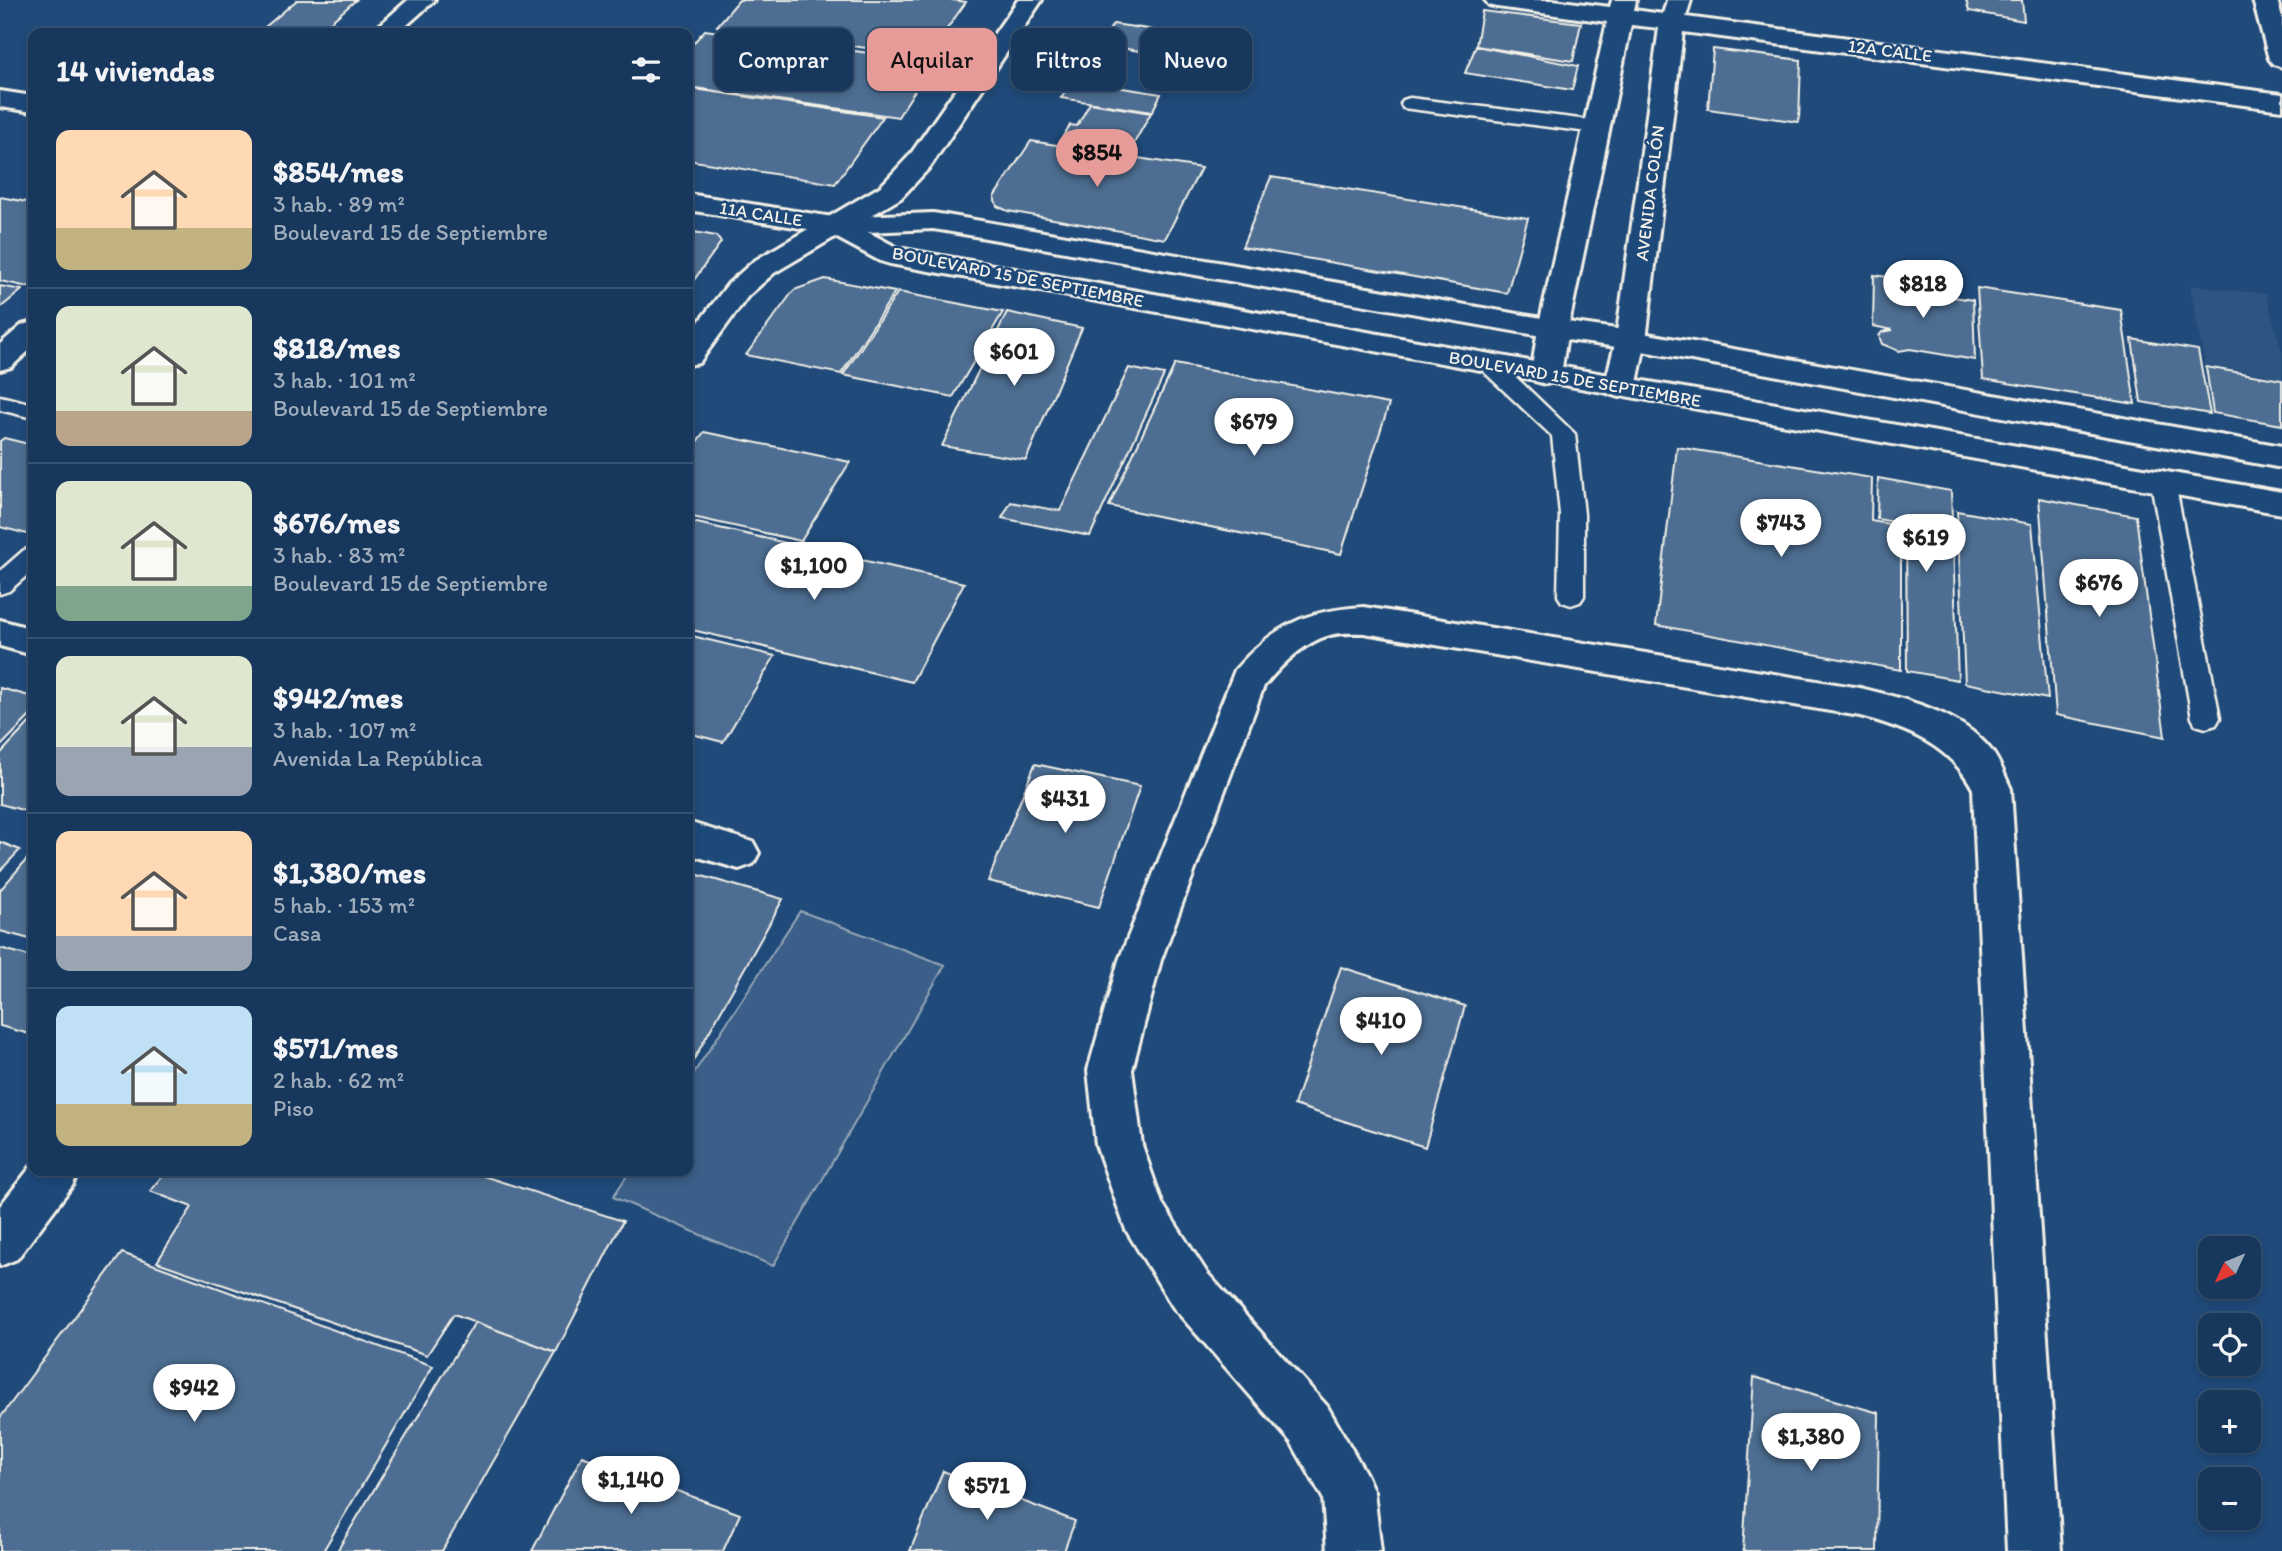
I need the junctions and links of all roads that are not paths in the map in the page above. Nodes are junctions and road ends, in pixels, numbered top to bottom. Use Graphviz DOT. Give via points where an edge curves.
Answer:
graph roads {
  1 [pos="423,0"];
  2 [pos="1030,0"];
  3 [pos="1497,0"];
  4 [pos="2265,0"];
  5 [pos="1622,8"];
  6 [pos="1675,11"];
  7 [pos="389,28"];
  8 [pos="2277,70"];
  9 [pos="0,99"];
  10 [pos="28,102"];
  11 [pos="2282,102"];
  12 [pos="1410,104"];
  13 [pos="1596,127"];
  14 [pos="693,203"];
  15 [pos="834,225"];
  16 [pos="1553,329"];
  17 [pos="28,335"];
  18 [pos="1631,340"];
  19 [pos="693,349"];
  20 [pos="0,360"];
  21 [pos="1489,364"];
  22 [pos="1546,374"];
  23 [pos="1620,387"];
  24 [pos="0,402"];
  25 [pos="28,410"];
  26 [pos="2282,457"];
  27 [pos="2163,482"];
  28 [pos="2282,503"];
  29 [pos="28,560"];
  30 [pos="0,585"];
  31 [pos="1571,596"];
  32 [pos="0,632"];
  33 [pos="28,640"];
  34 [pos="2206,718"];
  35 [pos="693,839"];
  36 [pos="739,853"];
  37 [pos="52,1176"];
  38 [pos="0,1243"];
  39 [pos="1354,1551"];
  40 [pos="2034,1551"];
  1 -- 7 [label="street"];
  2 -- 15 [label="street" via="920,160 891,192"];
  3 -- 5 [label="street, 12A CALLE"];
  4 -- 8 [label="street"];
  5 -- 6 [label="street, 12A CALLE"];
  5 -- 13 [label="street"];
  6 -- 11 [label="street, 12A CALLE"];
  6 -- 18 [label="street, AVENIDA COLÓN"];
  9 -- 10 [label="street"];
  12 -- 13 [label="lane"];
  13 -- 16 [label="street"];
  14 -- 15 [label="street, 11A CALLE"];
  15 -- 16 [label="street, BOULEVARD 15 DE SEPTIEMBRE" via="933,221"];
  15 -- 19 [label="street" via="764,267 738,290"];
  15 -- 21 [label="street, BOULEVARD 15 DE SEPTIEMBRE" via="890,255"];
  16 -- 18 [label="street, BOULEVARD 15 DE SEPTIEMBRE"];
  16 -- 22 [label="street"];
  17 -- 20 [label="street"];
  18 -- 23 [label="street, AVENIDA COLÓN"];
  18 -- 26 [label="street, BOULEVARD 15 DE SEPTIEMBRE"];
  21 -- 22 [label="street, BOULEVARD 15 DE SEPTIEMBRE"];
  21 -- 31 [label="lane" via="1563,434 1572,514"];
  22 -- 23 [label="street, BOULEVARD 15 DE SEPTIEMBRE"];
  23 -- 27 [label="street, BOULEVARD 15 DE SEPTIEMBRE"];
  24 -- 25 [label="lane"];
  27 -- 28 [label="street, BOULEVARD 15 DE SEPTIEMBRE"];
  27 -- 34 [label="lane"];
  29 -- 30 [label="lane"];
  32 -- 33 [label="street"];
  35 -- 36 [label="street"];
  37 -- 38 [label="street"];
  39 -- 40 [label="street" via="1348,1492 1309,1424 1190,1290 1143,1214 1119,1146 1111,1070 1140,960 1248,680 1268,656 1297,635 1330,622 1364,620 1904,712 1945,733 1977,761 1992,789"];
}
